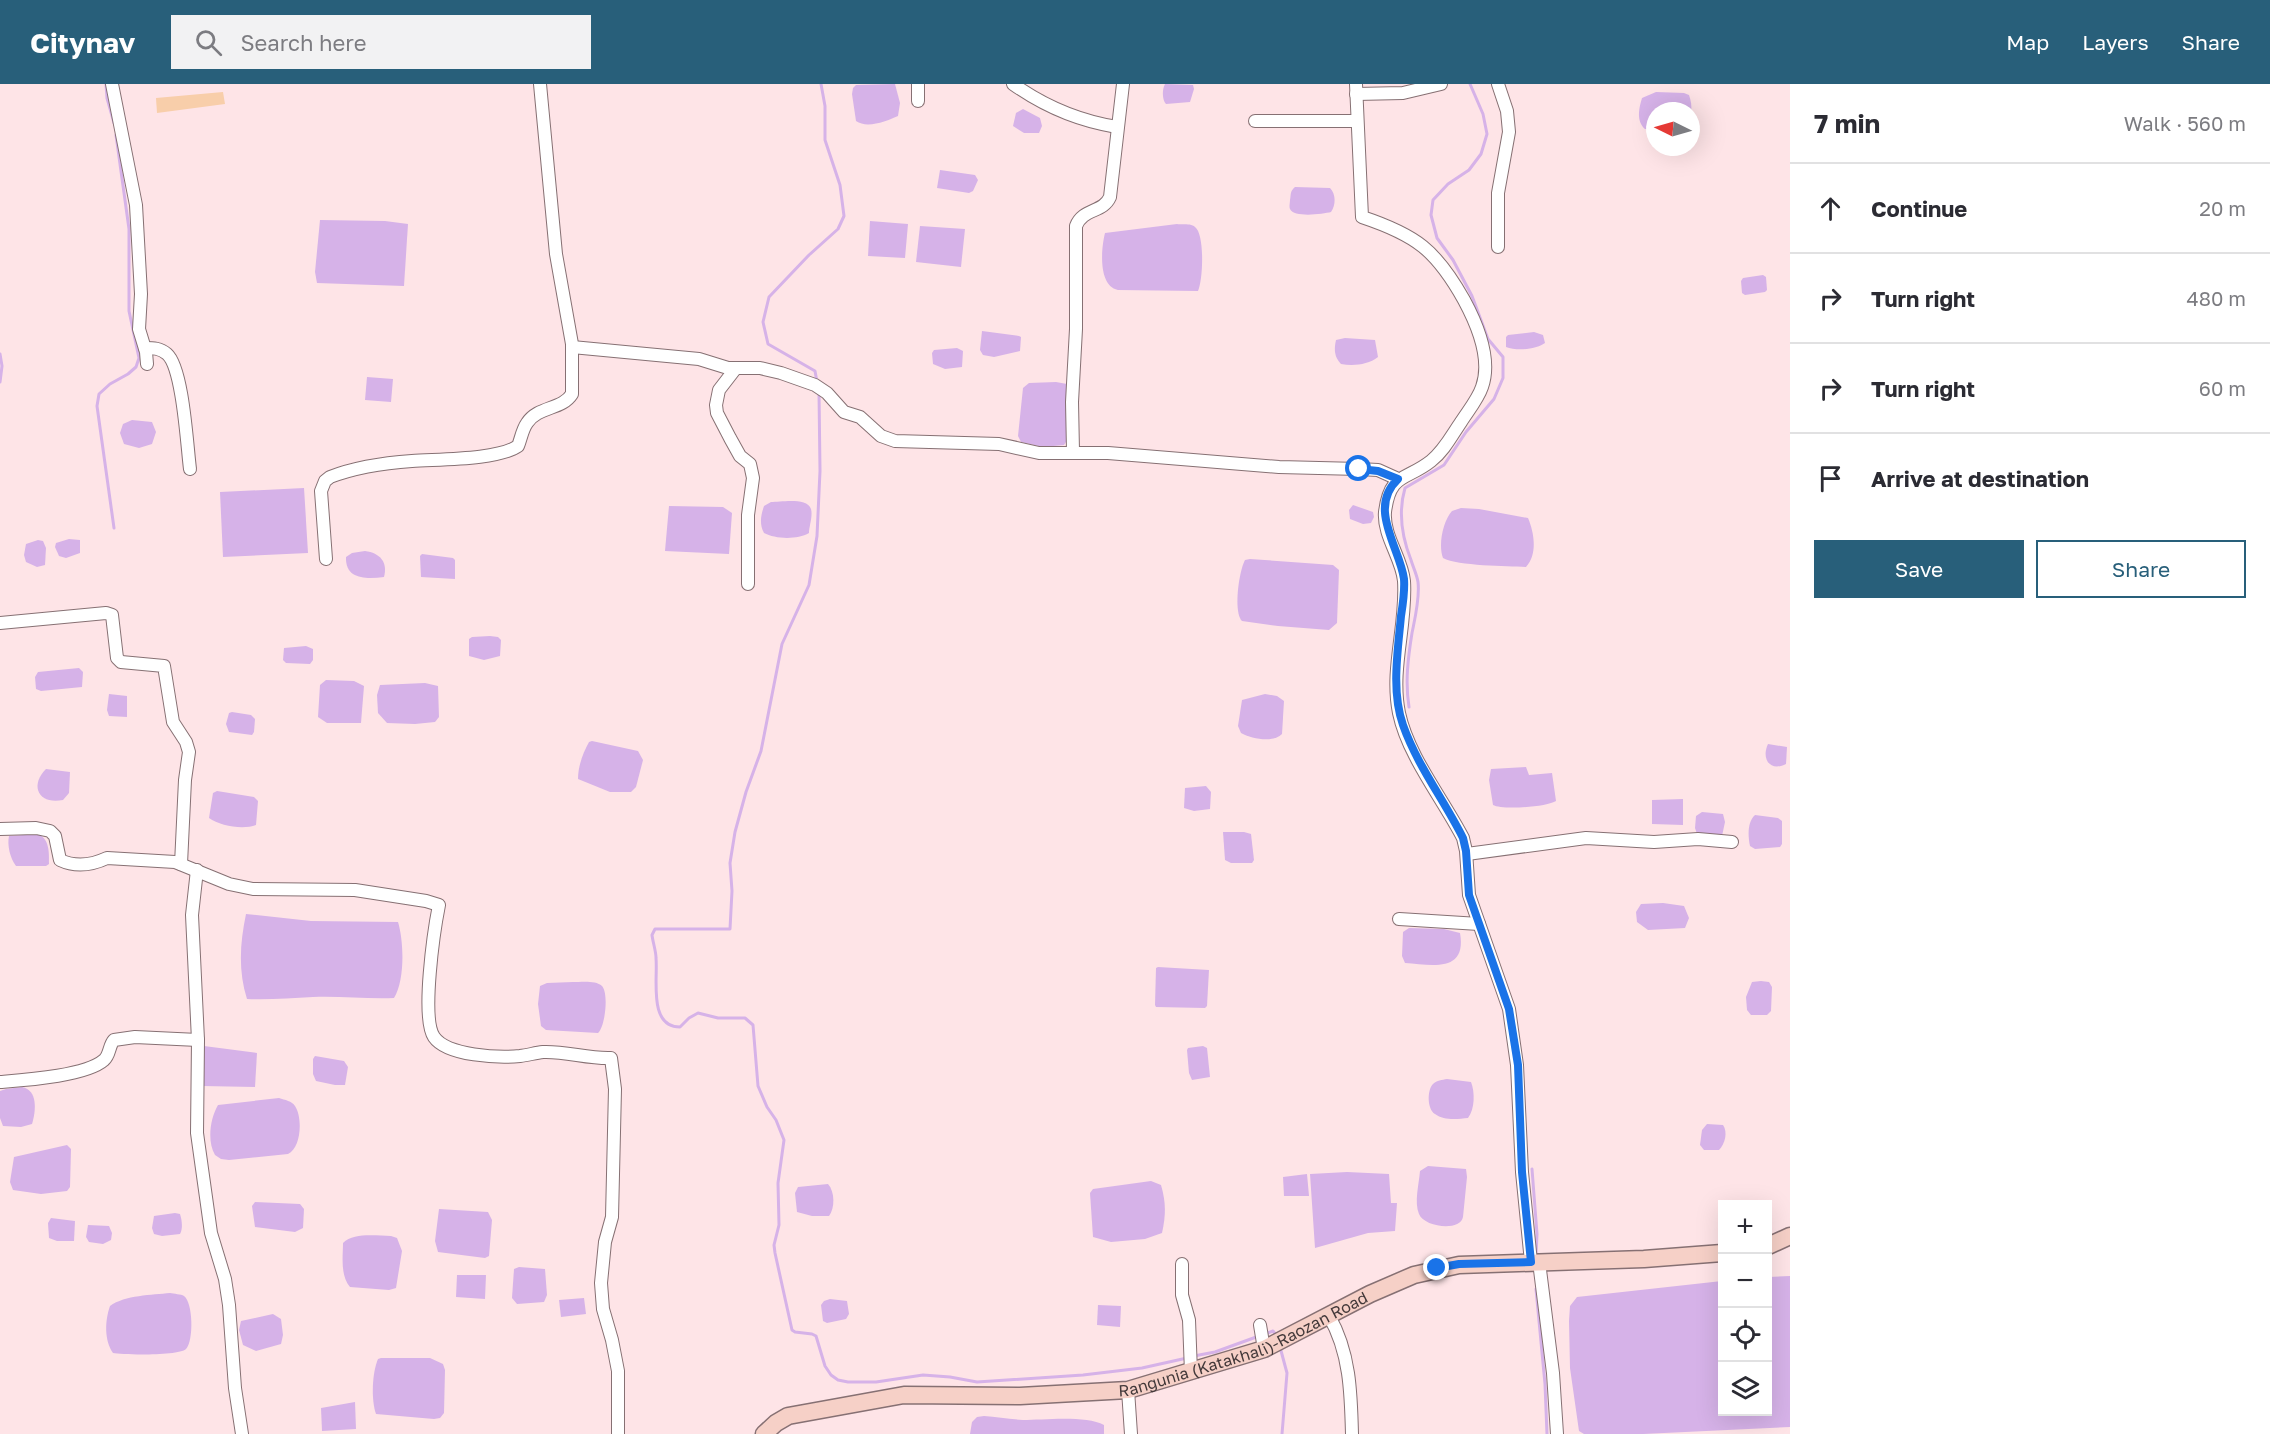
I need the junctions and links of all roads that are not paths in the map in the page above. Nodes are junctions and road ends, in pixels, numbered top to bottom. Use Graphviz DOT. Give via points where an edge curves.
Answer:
graph roads {
  1 [pos="112,84"];
  2 [pos="540,84"];
  3 [pos="918,84"];
  4 [pos="1013,84"];
  5 [pos="1123,84"];
  6 [pos="1441,84"];
  7 [pos="1498,84"];
  8 [pos="1356,89"];
  9 [pos="918,101"];
  10 [pos="1357,121"];
  11 [pos="1255,122"];
  12 [pos="1117,127"];
  13 [pos="1498,247"];
  14 [pos="572,347"];
  15 [pos="144,348"];
  16 [pos="147,364"];
  17 [pos="736,368"];
  18 [pos="1073,451"];
  19 [pos="190,469"];
  20 [pos="1398,479"];
  21 [pos="326,559"];
  22 [pos="748,584"];
  23 [pos="0,623"];
  24 [pos="0,829"];
  25 [pos="1732,842"];
  26 [pos="1467,854"];
  27 [pos="181,864"];
  28 [pos="197,870"];
  29 [pos="1399,919"];
  30 [pos="1479,924"];
  31 [pos="198,1040"];
  32 [pos="0,1082"];
  33 [pos="1790,1236"];
  34 [pos="1772,1244"];
  35 [pos="1718,1253"];
  36 [pos="1535,1262"];
  37 [pos="1182,1264"];
  38 [pos="1329,1316"];
  39 [pos="1190,1363"];
  40 [pos="1128,1390"];
  41 [pos="242,1434"];
  42 [pos="618,1434"];
  43 [pos="764,1434"];
  44 [pos="1131,1434"];
  45 [pos="1352,1434"];
  46 [pos="1557,1434"];
  1 -- 15 [label="street" via="136,206 139,329"];
  2 -- 14 [label="street" via="553,227"];
  3 -- 9 [label="street"];
  4 -- 12 [label="street" via="1077,118"];
  5 -- 12 [label="street"];
  6 -- 8 [label="street" via="1403,93"];
  7 -- 13 [label="street" via="1509,132 1497,193"];
  8 -- 10 [label="street"];
  10 -- 11 [label="street"];
  10 -- 20 [label="street" via="1362,217 1408,236 1436,257 1469,309 1484,355 1482,388 1447,444 1430,462"];
  12 -- 18 [label="street" via="1108,201 1083,215 1076,226"];
  14 -- 17 [label="street" via="699,359"];
  14 -- 21 [label="street" via="572,394 565,403 531,418 514,449 372,465 325,481 321,491"];
  15 -- 16 [label="street"];
  15 -- 19 [label="street" via="158,349 173,361"];
  17 -- 18 [label="street" via="760,368 815,385 844,412 860,417 881,436 895,441 999,444 1039,453"];
  17 -- 22 [label="street" via="719,390 716,405 740,456 750,464 753,478 748,515"];
  18 -- 20 [label="street" via="1279,467 1359,469"];
  20 -- 26 [label="street" via="1391,488 1385,518 1404,579 1397,671 1399,712 1413,748 1463,838"];
  23 -- 27 [label="street" via="106,612 112,615 117,658 121,662 164,666 173,722 189,752"];
  24 -- 27 [label="street" via="50,831 55,836 60,860 68,864 107,858"];
  25 -- 26 [label="street" via="1586,838"];
  26 -- 30 [label="street" via="1469,895"];
  27 -- 28 [label="street"];
  28 -- 31 [label="street" via="192,915"];
  28 -- 42 [label="street" via="253,889 355,890 439,906 429,990 430,1029 434,1038 460,1052 474,1054 519,1056 554,1052 611,1058 615,1089 612,1217 601,1283 618,1371"];
  29 -- 30 [label="street"];
  30 -- 36 [label="street" via="1509,1009 1518,1065 1522,1172"];
  31 -- 32 [label="street" via="114,1040 106,1058 87,1068"];
  31 -- 41 [label="street" via="197,1133 212,1233 229,1305"];
  33 -- 34 [label="main road"];
  35 -- 36 [label="main road, Rangunia (Katakhali)-Raozan Road"];
  36 -- 38 [label="main road, Rangunia (Katakhali)-Raozan Road" via="1437,1268"];
  36 -- 46 [label="street" via="1554,1381"];
  37 -- 39 [label="street"];
  38 -- 39 [label="main road, Rangunia (Katakhali)-Raozan Road" via="1287,1337 1263,1339"];
  38 -- 45 [label="street" via="1344,1348"];
  39 -- 40 [label="main road, Rangunia (Katakhali)-Raozan Road"];
  40 -- 43 [label="main road, Rangunia (Katakhali)-Raozan Road" via="1020,1396 904,1395 788,1416"];
  40 -- 44 [label="street"];
}
